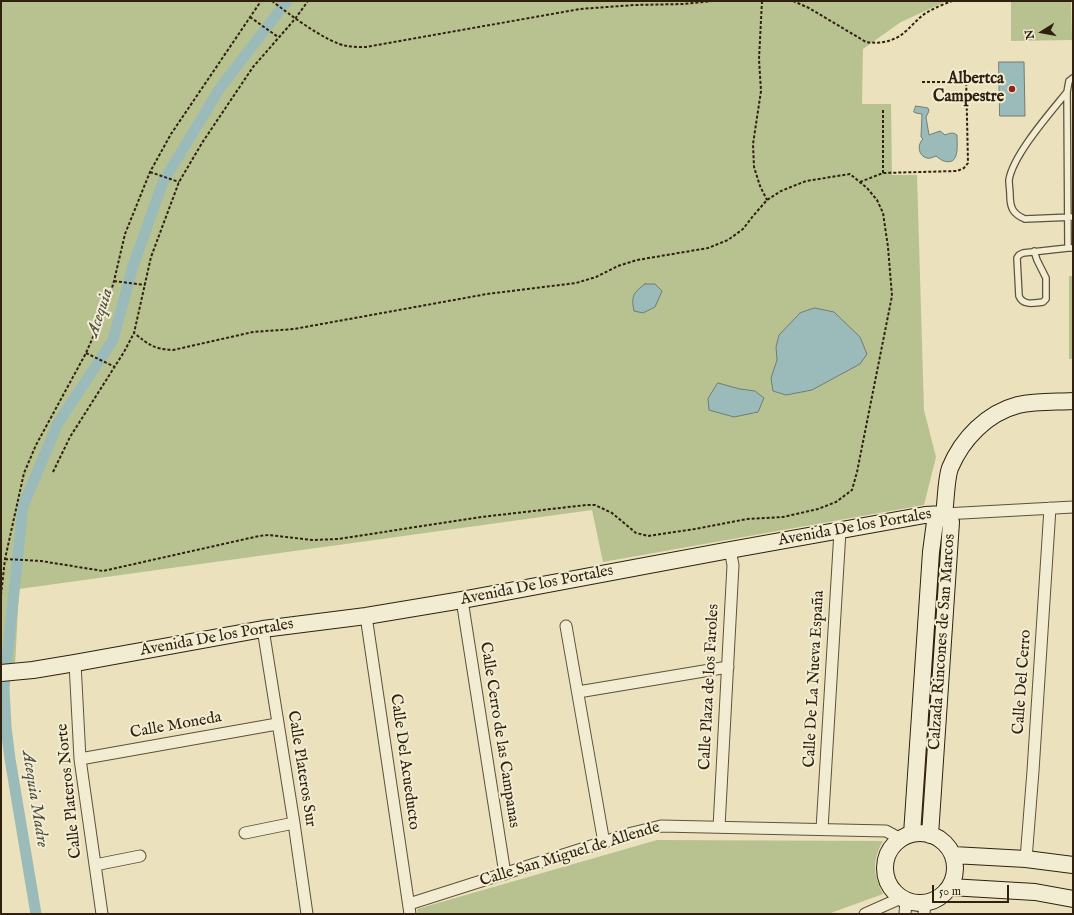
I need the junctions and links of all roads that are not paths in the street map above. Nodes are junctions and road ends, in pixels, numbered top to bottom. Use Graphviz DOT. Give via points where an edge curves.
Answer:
graph roads {
  1 [pos="1072,81"];
  2 [pos="1067,92"];
  3 [pos="1070,164"];
  4 [pos="1070,178"];
  5 [pos="1071,217"];
  6 [pos="1071,248"];
  7 [pos="1034,251"];
  8 [pos="1073,401"];
  9 [pos="1073,507"];
  10 [pos="1050,508"];
  11 [pos="944,514"];
  12 [pos="840,531"];
  13 [pos="730,550"];
  14 [pos="462,600"];
  15 [pos="366,616"];
  16 [pos="566,626"];
  17 [pos="263,629"];
  18 [pos="75,663"];
  19 [pos="728,667"];
  20 [pos="8,673"];
  21 [pos="578,692"];
  22 [pos="277,724"];
  23 [pos="80,759"];
  24 [pos="294,823"];
  25 [pos="719,827"];
  26 [pos="822,829"];
  27 [pos="245,833"];
  28 [pos="930,835"];
  29 [pos="906,837"];
  30 [pos="604,843"];
  31 [pos="140,856"];
  32 [pos="953,856"];
  33 [pos="1026,859"];
  34 [pos="95,865"];
  35 [pos="1073,865"];
  36 [pos="505,874"];
  37 [pos="950,887"];
  38 [pos="1073,899"];
  39 [pos="904,904"];
  40 [pos="409,909"];
  41 [pos="924,909"];
  42 [pos="102,914"];
  43 [pos="307,914"];
  44 [pos="865,914"];
  1 -- 2 [label="lane"];
  2 -- 3 [label="lane"];
  2 -- 5 [label="lane" via="1019,156 1009,180 1010,203 1018,216 1025,219"];
  3 -- 4 [label="lane"];
  4 -- 5 [label="lane"];
  5 -- 6 [label="lane"];
  6 -- 7 [label="lane"];
  7 -- 7 [label="lane" via="1021,253 1018,258 1019,296 1026,303 1043,302 1046,299 1046,278"];
  8 -- 11 [label="street" via="1017,405 1001,411 977,427 962,445 950,469"];
  9 -- 10 [label="street, Avenida De los Portales"];
  10 -- 11 [label="street, Avenida De los Portales"];
  10 -- 33 [label="street, Calle Del Cerro"];
  11 -- 12 [label="street, Avenida De los Portales"];
  11 -- 28 [label="street, Calzada Rincones de San Marcos" via="951,522"];
  11 -- 29 [label="street, Calzada Rincones de San Marcos" via="935,522 931,552"];
  12 -- 13 [label="street, Avenida De los Portales"];
  12 -- 26 [label="street, Calle De La Nueva España"];
  13 -- 14 [label="street, Avenida De los Portales"];
  13 -- 19 [label="street, Calle Plaza de los Faroles" via="733,565"];
  14 -- 15 [label="street, Avenida De los Portales"];
  14 -- 36 [label="street, Calle Cerro de las Campanas"];
  15 -- 17 [label="street, Avenida De los Portales"];
  15 -- 40 [label="street, Calle Del Acueducto"];
  16 -- 21 [label="street"];
  17 -- 18 [label="street, Avenida De los Portales"];
  17 -- 22 [label="street, Calle Plateros Sur"];
  18 -- 20 [label="street, Avenida De los Portales"];
  18 -- 23 [label="street, Calle Plateros Norte"];
  19 -- 21 [label="street"];
  19 -- 25 [label="street, Calle Plaza de los Faroles"];
  21 -- 30 [label="street"];
  22 -- 23 [label="street, Calle Moneda"];
  22 -- 24 [label="street, Calle Plateros Sur"];
  23 -- 34 [label="street, Calle Plateros Norte"];
  24 -- 27 [label="street"];
  24 -- 43 [label="street, Calle Plateros Sur"];
  25 -- 26 [label="street, Calle San Miguel de Allende"];
  25 -- 30 [label="street, Calle San Miguel de Allende" via="661,826"];
  26 -- 29 [label="street, Calle San Miguel de Allende" via="886,831"];
  28 -- 29 [label="street" via="921,833"];
  28 -- 32 [label="street" via="944,842"];
  29 -- 39 [label="street" via="894,845 886,861 887,879"];
  30 -- 36 [label="street, Calle San Miguel de Allende"];
  31 -- 34 [label="street"];
  32 -- 33 [label="street"];
  32 -- 37 [label="street" via="955,872"];
  33 -- 35 [label="street"];
  34 -- 42 [label="street, Calle Plateros Norte"];
  36 -- 40 [label="street, Calle San Miguel de Allende"];
  37 -- 38 [label="street" via="1035,892"];
  37 -- 41 [label="street"];
  39 -- 41 [label="street" via="918,903"];
  39 -- 44 [label="street"];
}
